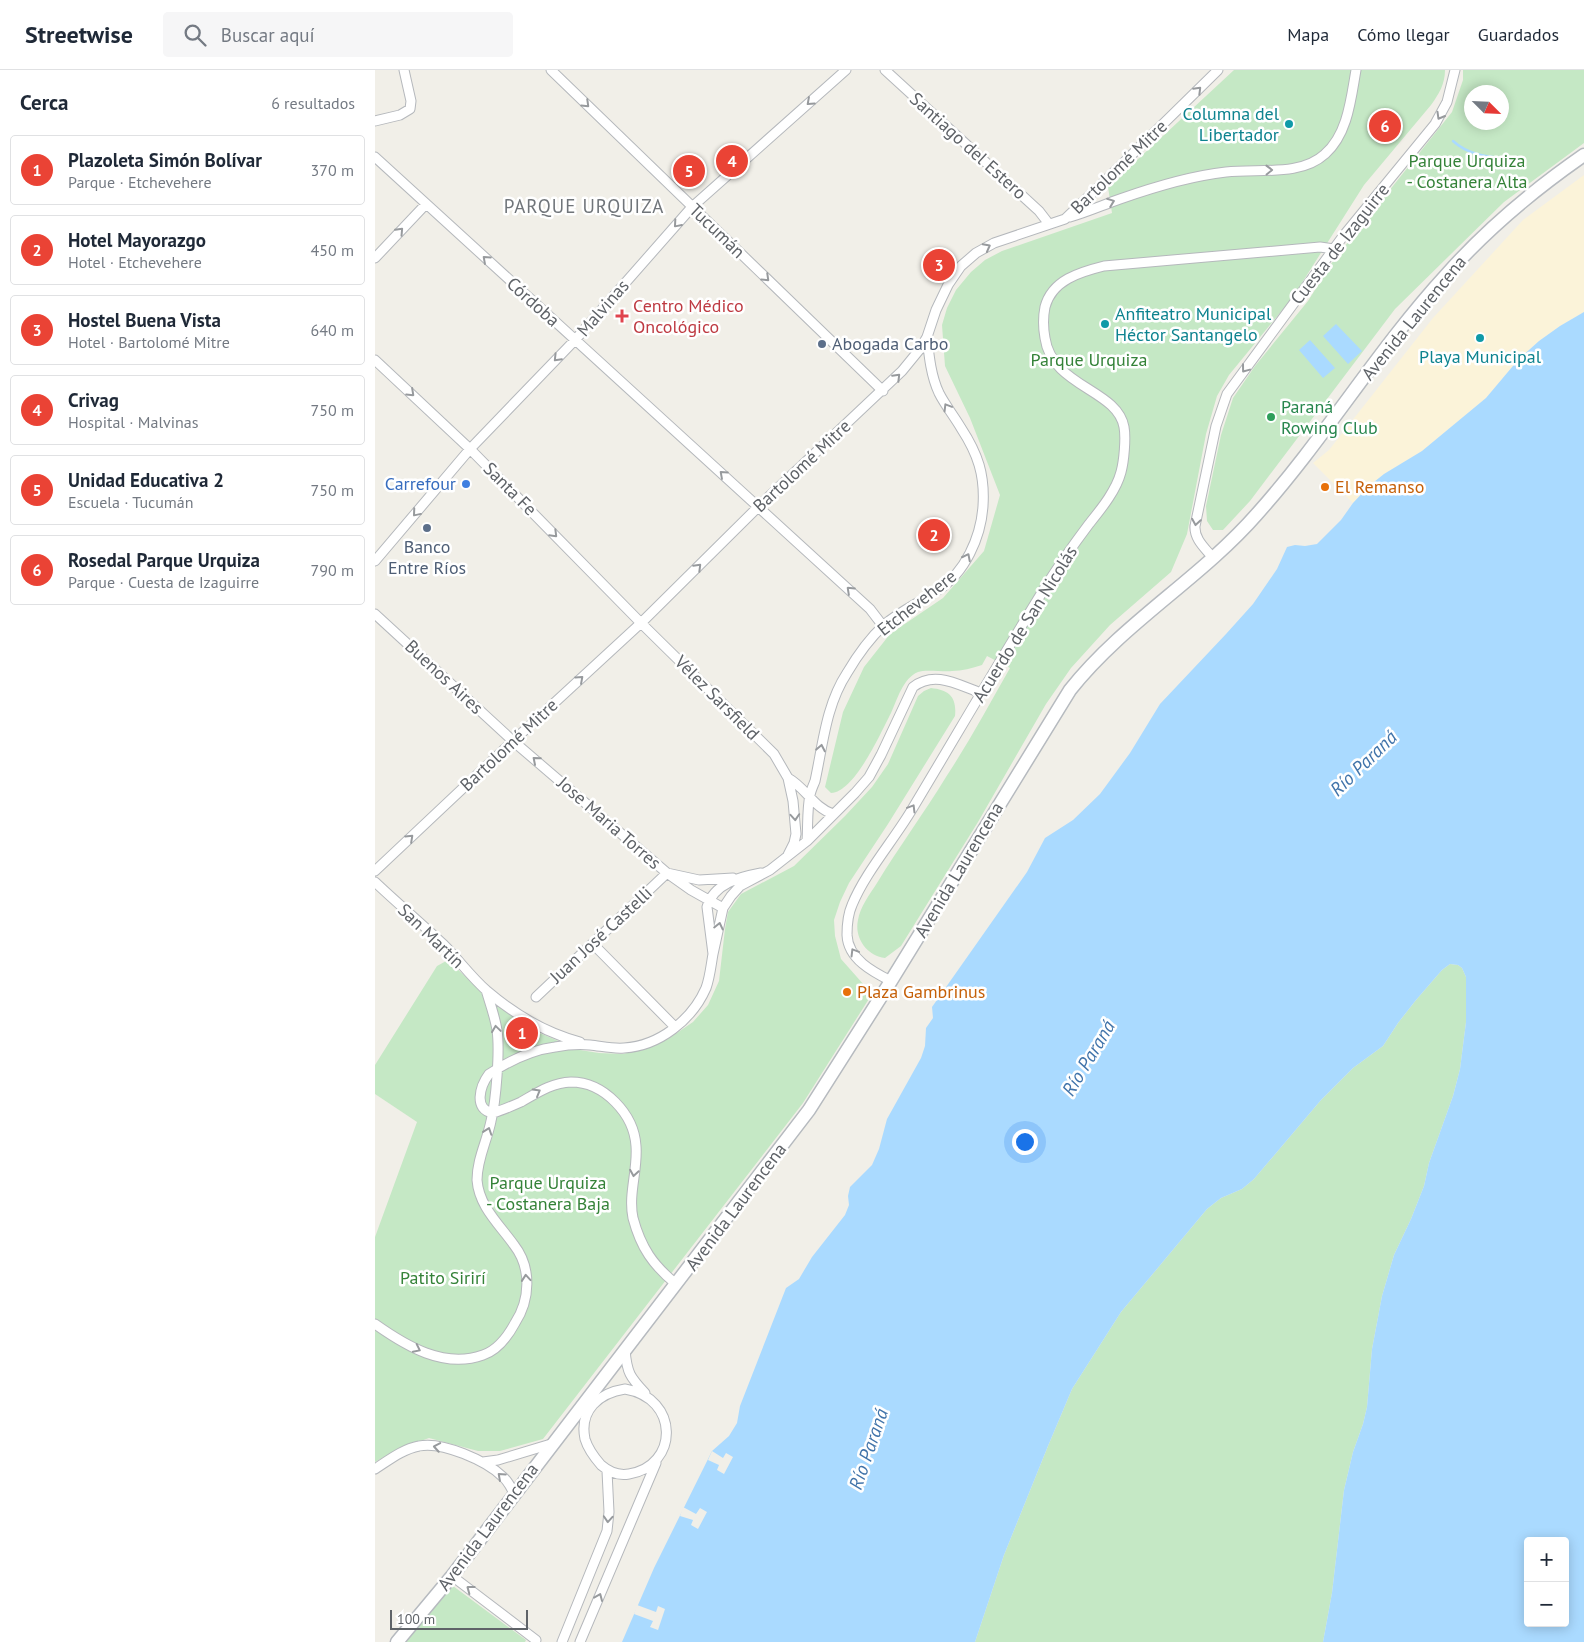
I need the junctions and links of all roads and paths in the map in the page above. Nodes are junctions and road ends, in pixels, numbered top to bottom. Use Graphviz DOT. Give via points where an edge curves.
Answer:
graph roads {
  1 [pos="404,70"];
  2 [pos="551,70"];
  3 [pos="846,70"];
  4 [pos="885,70"];
  5 [pos="1218,70"];
  6 [pos="1356,70"];
  7 [pos="1455,70"];
  8 [pos="375,121"];
  9 [pos="1584,155"];
  10 [pos="375,157"];
  11 [pos="426,204"];
  12 [pos="692,207"];
  13 [pos="1065,218"];
  14 [pos="1049,224"];
  15 [pos="1334,249"];
  16 [pos="375,258"];
  17 [pos="927,337"];
  18 [pos="575,340"];
  19 [pos="375,360"];
  20 [pos="883,391"];
  21 [pos="470,449"];
  22 [pos="759,506"];
  23 [pos="1213,558"];
  24 [pos="375,561"];
  25 [pos="375,614"];
  26 [pos="641,623"];
  27 [pos="883,626"];
  28 [pos="981,694"];
  29 [pos="513,741"];
  30 [pos="788,778"];
  31 [pos="809,796"];
  32 [pos="833,814"];
  33 [pos="807,840"];
  34 [pos="788,855"];
  35 [pos="375,871"];
  36 [pos="667,873"];
  37 [pos="761,874"];
  38 [pos="740,878"];
  39 [pos="375,882"];
  40 [pos="710,900"];
  41 [pos="723,908"];
  42 [pos="593,944"];
  43 [pos="713,954"];
  44 [pos="891,981"];
  45 [pos="486,990"];
  46 [pos="536,997"];
  47 [pos="675,1027"];
  48 [pos="590,1045"];
  49 [pos="497,1069"];
  50 [pos="493,1113"];
  51 [pos="676,1284"];
  52 [pos="375,1324"];
  53 [pos="625,1350"];
  54 [pos="649,1397"];
  55 [pos="551,1444"];
  56 [pos="658,1458"];
  57 [pos="483,1462"];
  58 [pos="375,1469"];
  59 [pos="607,1471"];
  60 [pos="514,1493"];
  61 [pos="452,1576"];
  62 [pos="537,1641"];
  63 [pos="397,1642"];
  64 [pos="562,1642"];
  65 [pos="580,1642"];
  1 -- 8 [label="street" via="410,109 401,115"];
  2 -- 12 [label="street, Tucumán, one-way"];
  3 -- 12 [label="street, Malvinas, one-way"];
  4 -- 14 [label="street, Santiago del Estero" via="1039,211"];
  13 -- 5 [label="street, Bartolomé Mitre, one-way"];
  13 -- 6 [label="street, one-way" via="1169,183 1225,172 1299,167 1317,160 1335,142 1341,130"];
  7 -- 15 [label="street, Cuesta de Izaguirre, one-way" via="1441,114"];
  9 -- 23 [label="street, Avenida Laurencena" via="1514,210 1446,274 1258,514"];
  10 -- 11 [label="street, Córdoba"];
  16 -- 11 [label="street, one-way"];
  18 -- 11 [label="street, Córdoba, one-way"];
  12 -- 18 [label="street, Malvinas, one-way"];
  12 -- 20 [label="street, Tucumán, one-way"];
  13 -- 14 [label="street, Bartolomé Mitre"];
  17 -- 14 [label="street, Bartolomé Mitre, one-way" via="948,284 961,266 994,243"];
  15 -- 23 [label="street, Cuesta de Izaguirre, one-way" via="1223,402 1195,526 1197,538"];
  15 -- 28 [label="street, Acuerdo de San Nicolás" via="1320,247 1104,266 1077,273 1055,289 1043,316 1046,347 1052,361 1066,375 1113,407 1119,416 1124,428 1121,472 1103,506 1052,576"];
  20 -- 17 [label="street, Bartolomé Mitre, one-way"];
  27 -- 17 [label="street, Etchevehere, one-way" via="953,579 974,544 983,508 983,480 978,460 939,392"];
  18 -- 21 [label="street, Malvinas, one-way"];
  22 -- 18 [label="street, Córdoba, one-way"];
  19 -- 21 [label="street, Santa Fe, one-way"];
  20 -- 22 [label="street, Bartolomé Mitre"];
  21 -- 24 [label="street, Malvinas, one-way"];
  21 -- 26 [label="street, Santa Fe, one-way"];
  26 -- 22 [label="street, Bartolomé Mitre, one-way"];
  27 -- 22 [label="street, Córdoba, one-way" via="870,608"];
  23 -- 44 [label="street, Avenida Laurencena" via="1125,632 1070,690"];
  25 -- 29 [label="street, Buenos Aires"];
  29 -- 26 [label="street, Bartolomé Mitre, one-way"];
  26 -- 30 [label="street, Vélez Sarsfield" via="773,754"];
  31 -- 27 [label="street, Etchevehere, one-way" via="833,702 846,674"];
  28 -- 32 [label="street" via="936,679 921,681 913,687 869,777"];
  44 -- 28 [label="street, Acuerdo de San Nicolás, one-way" via="861,962 851,950 847,938 852,906"];
  35 -- 29 [label="street, Bartolomé Mitre, one-way"];
  36 -- 29 [label="street, Jose Maria Torres, one-way"];
  30 -- 31 [label="street, Vélez Sarsfield"];
  30 -- 34 [label="street, Vélez Sarsfield, one-way" via="795,834"];
  31 -- 32 [label="street, Vélez Sarsfield" via="818,806"];
  31 -- 33 [label="street, Etchevehere"];
  32 -- 33 [label="street"];
  33 -- 34 [label="street"];
  34 -- 37 [label="street"];
  36 -- 38 [label="street" via="699,880"];
  36 -- 40 [label="street, Jose Maria Torres"];
  36 -- 42 [label="street, Juan José Castelli"];
  37 -- 38 [label="street"];
  37 -- 41 [label="street" via="740,886"];
  38 -- 40 [label="street" via="730,881"];
  39 -- 45 [label="street, San Martín"];
  40 -- 41 [label="street"];
  40 -- 43 [label="street" via="707,907"];
  43 -- 41 [label="street, one-way"];
  42 -- 46 [label="street, Juan José Castelli"];
  42 -- 47 [label="street"];
  43 -- 47 [label="street" via="707,986 699,1001"];
  44 -- 51 [label="street, Avenida Laurencena" via="809,1110"];
  45 -- 48 [label="street, San Martín" via="515,1013 541,1027"];
  49 -- 45 [label="street, one-way" via="498,1033"];
  47 -- 48 [label="street" via="638,1046 611,1048"];
  48 -- 49 [label="street" via="538,1050"];
  49 -- 50 [label="street"];
  49 -- 50 [label="street" via="485,1079 480,1102 481,1107"];
  50 -- 51 [label="street, one-way" via="521,1102 543,1088 571,1082 601,1090 613,1099 624,1113 636,1145 631,1196 637,1230 660,1271"];
  52 -- 50 [label="street, one-way" via="432,1356 458,1359 485,1354 496,1348 522,1312 527,1281 521,1255 488,1211 477,1181"];
  51 -- 53 [label="street, Avenida Laurencena"];
  53 -- 54 [label="street" via="630,1376"];
  53 -- 55 [label="street, Avenida Laurencena"];
  54 -- 56 [label="street" via="665,1418 665,1446"];
  54 -- 59 [label="street" via="637,1391 613,1391 601,1396 587,1414 585,1438 595,1459"];
  55 -- 57 [label="street"];
  55 -- 60 [label="street, Avenida Laurencena"];
  56 -- 59 [label="street" via="638,1472"];
  65 -- 56 [label="street, one-way"];
  57 -- 58 [label="street, one-way" via="441,1447 423,1446 407,1450"];
  60 -- 57 [label="street, one-way" via="504,1478"];
  59 -- 64 [label="street, one-way" via="607,1531"];
  60 -- 61 [label="street, Avenida Laurencena"];
  62 -- 61 [label="street, one-way"];
  61 -- 63 [label="street, Avenida Laurencena"];
}
